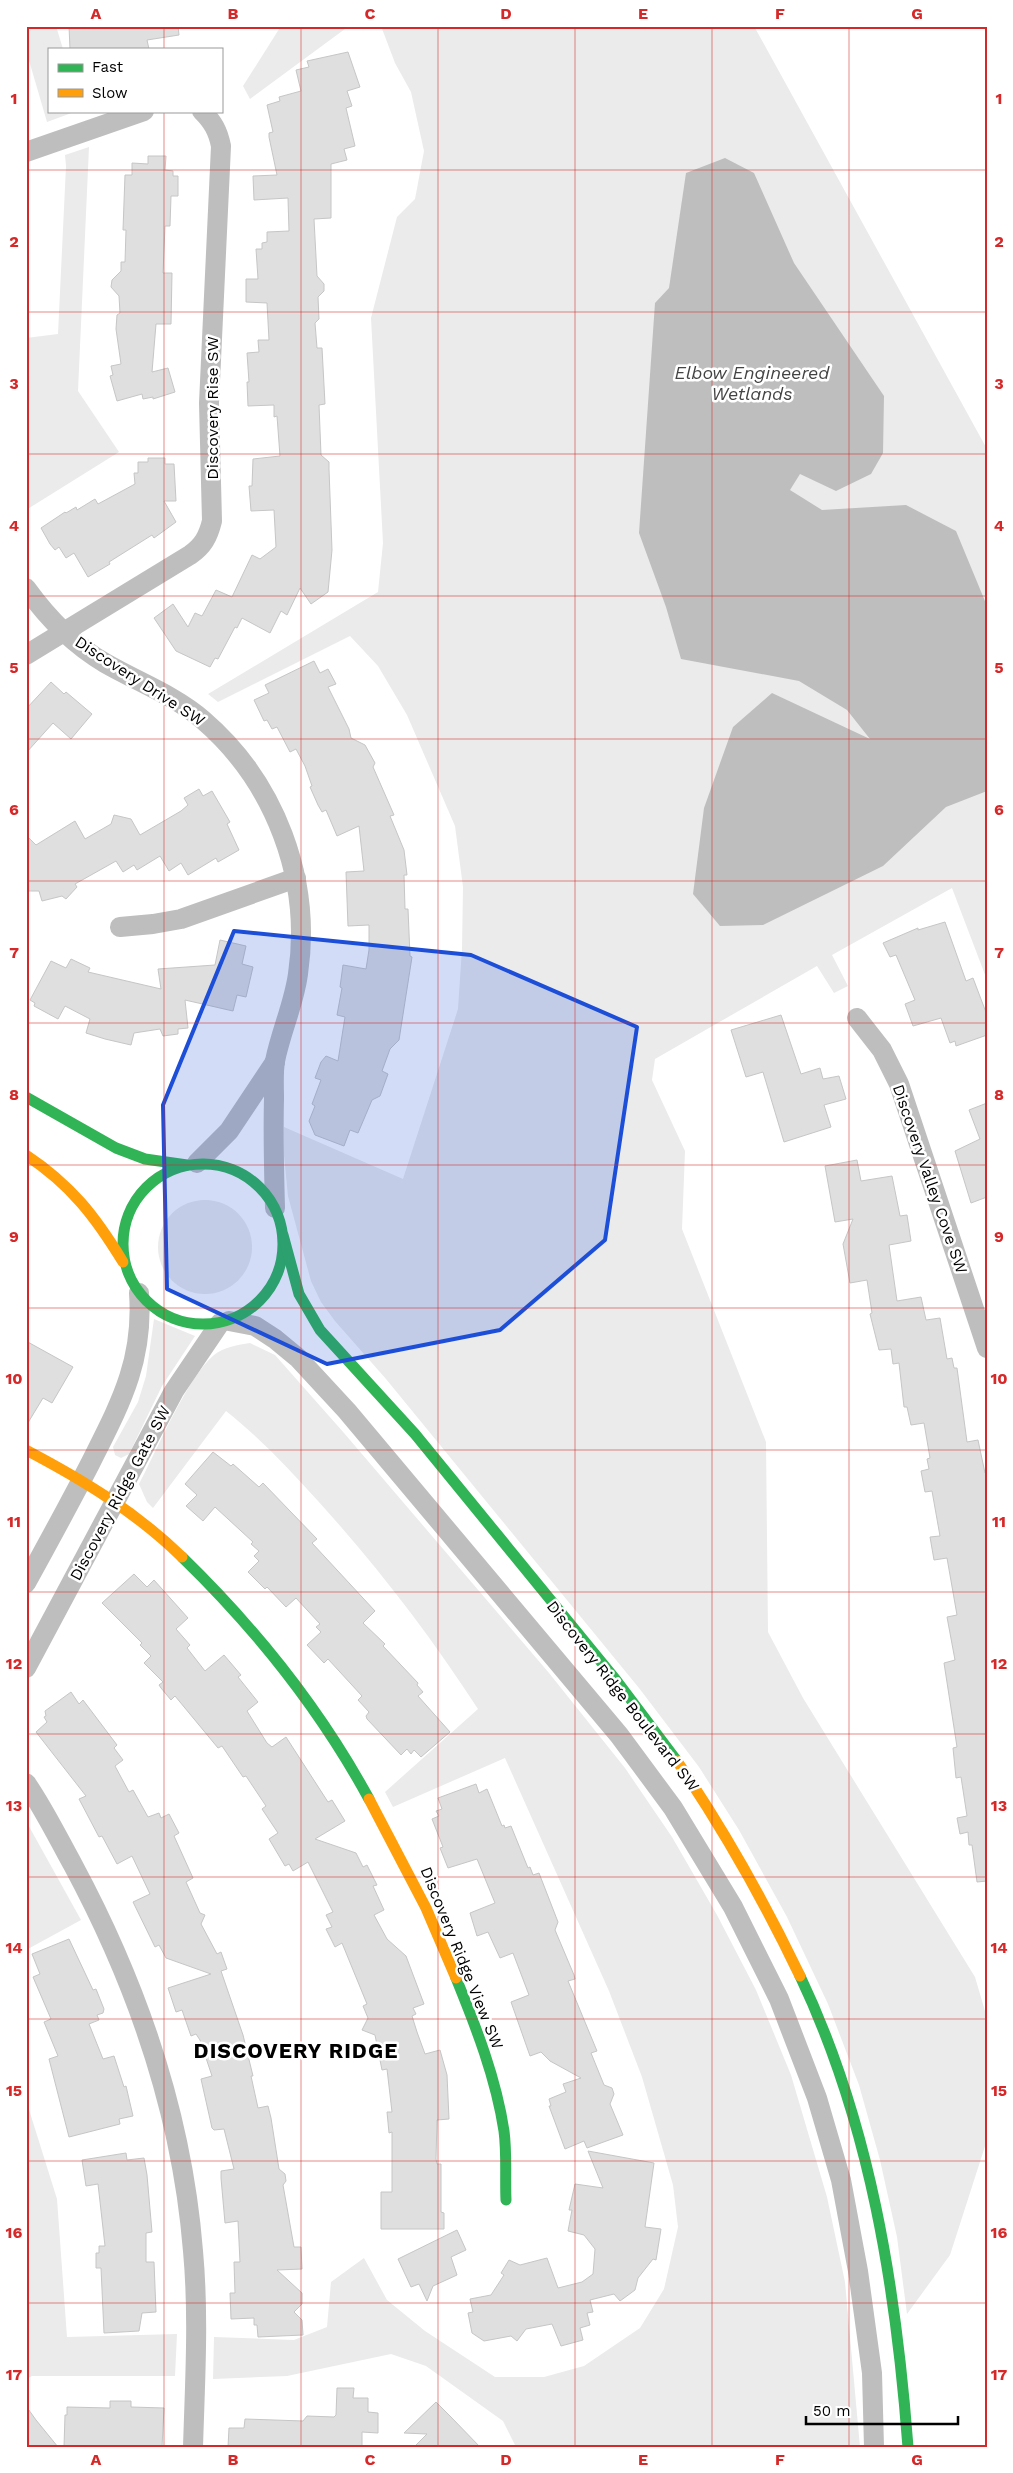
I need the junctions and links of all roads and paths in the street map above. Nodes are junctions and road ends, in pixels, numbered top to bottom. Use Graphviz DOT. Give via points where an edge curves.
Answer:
graph roads {
  1 [pos="141,112"];
  2 [pos="203,112"];
  3 [pos="26,152"];
  4 [pos="26,588"];
  5 [pos="64,631"];
  6 [pos="26,654"];
  7 [pos="296,878"];
  8 [pos="120,927"];
  9 [pos="857,1018"];
  10 [pos="275,1062"];
  11 [pos="26,1097"];
  12 [pos="26,1156"];
  13 [pos="192,1164"];
  14 [pos="275,1208"];
  15 [pos="283,1235"];
  16 [pos="125,1266"];
  17 [pos="139,1293"];
  18 [pos="224,1322"];
  19 [pos="987,1348"];
  20 [pos="26,1450"];
  21 [pos="82,1480"];
  22 [pos="116,1501"];
  23 [pos="26,1584"];
  24 [pos="26,1668"];
  25 [pos="26,1783"];
  26 [pos="506,2200"];
  27 [pos="193,2447"];
  28 [pos="874,2447"];
  29 [pos="908,2447"];
  1 -- 3 [label="street"];
  2 -- 5 [label="street, Discovery Rise SW" via="218,132 221,146 209,403 212,521 199,548"];
  4 -- 5 [label="street, Discovery Drive SW"];
  5 -- 6 [label="street, Discovery Rise SW"];
  5 -- 7 [label="street, Discovery Drive SW" via="105,663 154,687 187,708 223,739 249,769 269,802 287,844"];
  7 -- 8 [label="street" via="181,919"];
  7 -- 10 [label="street, Discovery Drive SW" via="301,916 300,958"];
  9 -- 19 [label="street, Discovery Valley Cove SW" via="882,1050 899,1084"];
  10 -- 13 [label="street, Discovery Drive SW" via="229,1131"];
  10 -- 14 [label="street, Discovery Drive SW"];
  11 -- 13 [label="street" via="116,1148 145,1159"];
  12 -- 16 [label="street" via="50,1169 75,1192 93,1212"];
  13 -- 14 [label="street" via="228,1167 242,1174 267,1195"];
  13 -- 16 [label="street" via="169,1171 139,1194 124,1228"];
  14 -- 15 [label="street"];
  15 -- 18 [label="street" via="282,1262 271,1287 253,1308"];
  15 -- 29 [label="street, Discovery Ridge Boulevard SW" via="295,1284 312,1318 391,1407 634,1704 730,1841 774,1920 833,2056 867,2164 887,2254 901,2345"];
  16 -- 17 [label="street"];
  17 -- 18 [label="street" via="167,1316 184,1322 202,1325"];
  17 -- 21 [label="street" via="139,1330 134,1364 121,1404"];
  18 -- 22 [label="street, Discovery Ridge Gate SW" via="174,1391"];
  18 -- 28 [label="street, Discovery Ridge Boulevard SW" via="255,1326 275,1339 298,1358 347,1411 619,1735 673,1808 733,1907 779,1999 817,2098 841,2180 872,2373"];
  20 -- 21 [label="street, Discovery Ridge View SW"];
  21 -- 22 [label="street, Discovery Ridge View SW"];
  21 -- 23 [label="street"];
  22 -- 24 [label="street, Discovery Ridge Gate SW"];
  22 -- 26 [label="street, Discovery Ridge View SW" via="166,1541 268,1650 332,1736 383,1819 424,1900 470,2011 495,2087 504,2133"];
  25 -- 27 [label="street" via="116,1950 163,2078 186,2186 193,2250 197,2309"];
}
